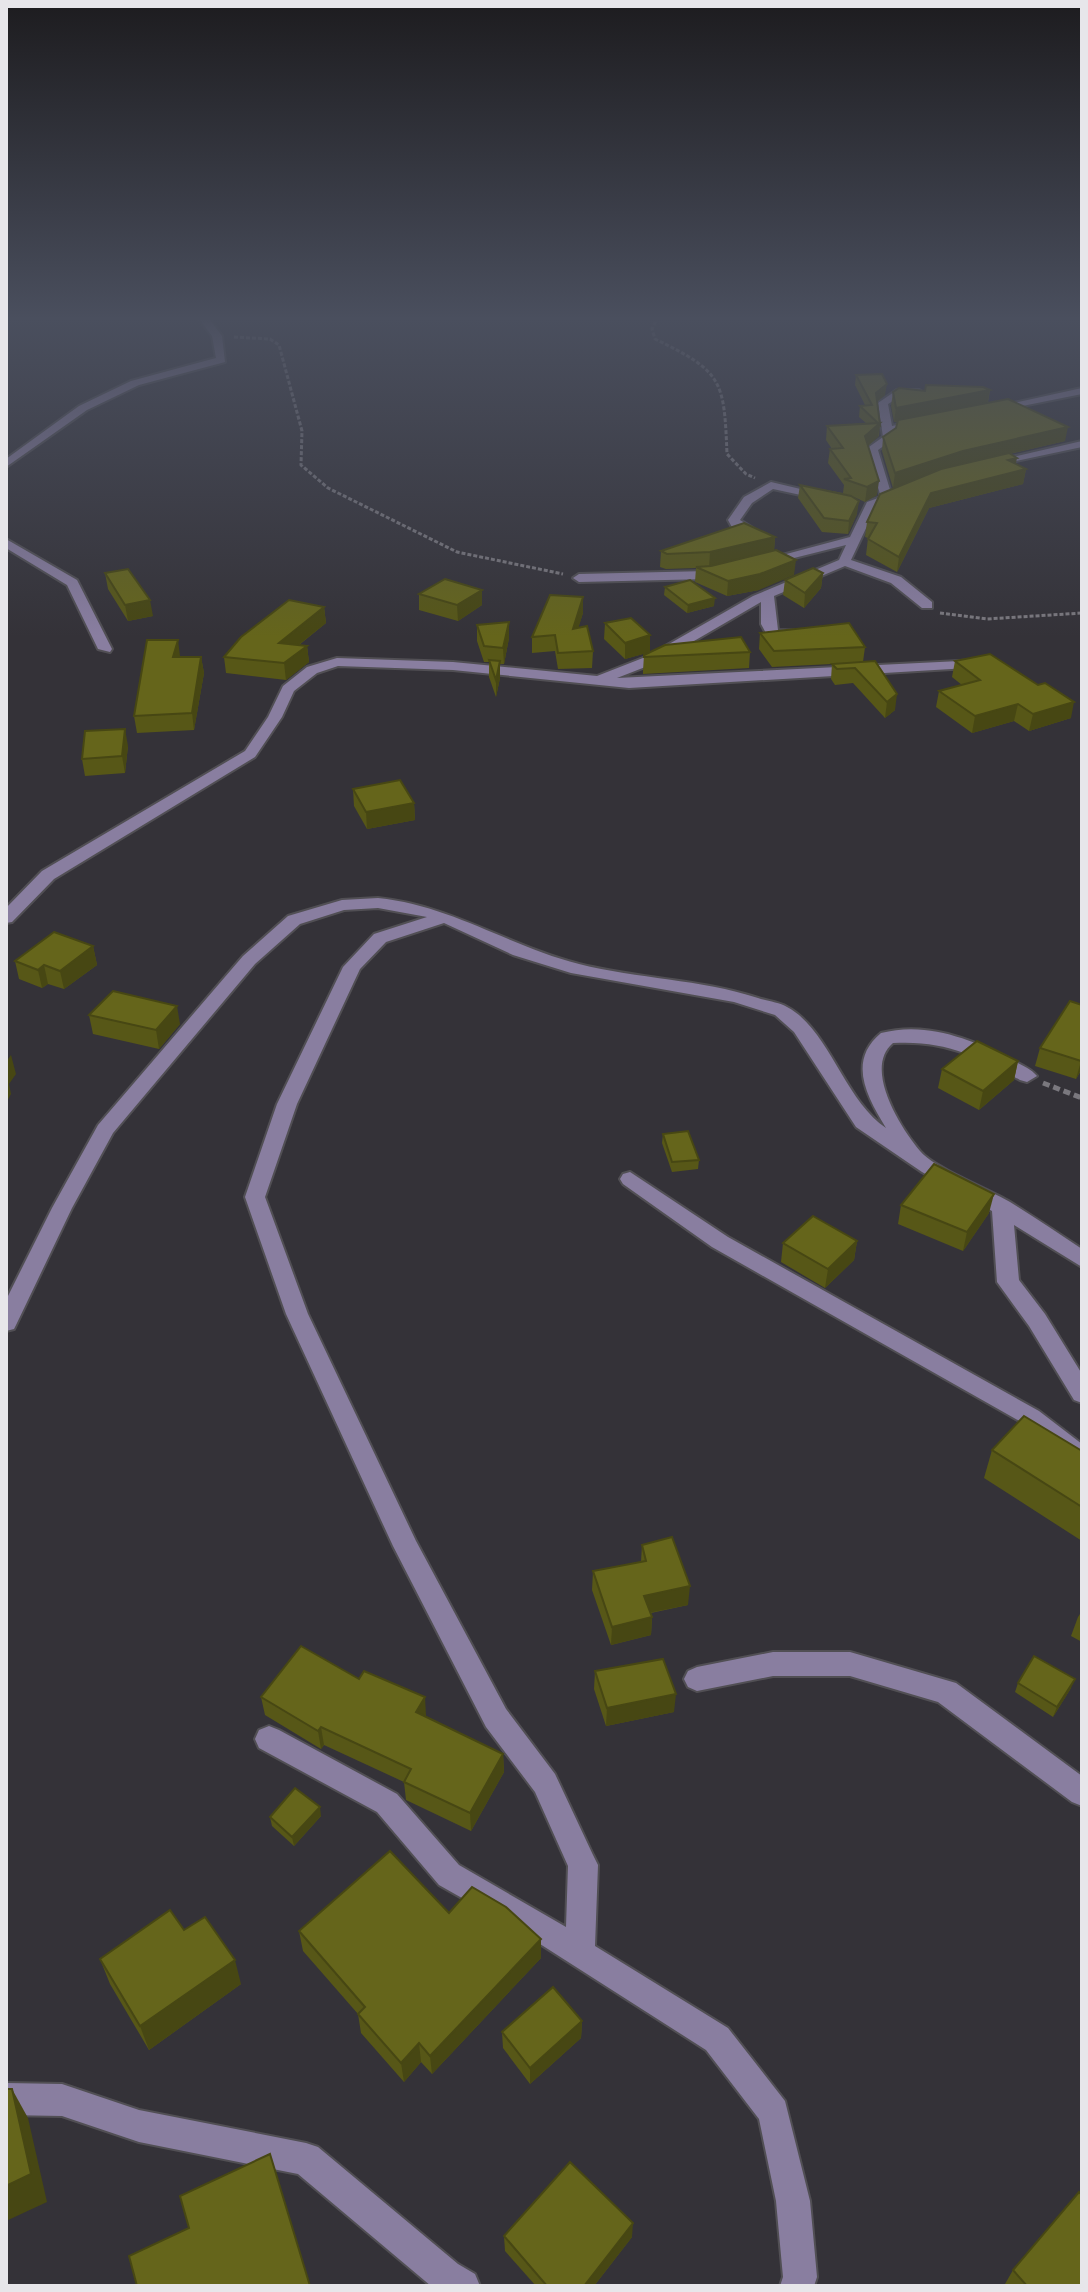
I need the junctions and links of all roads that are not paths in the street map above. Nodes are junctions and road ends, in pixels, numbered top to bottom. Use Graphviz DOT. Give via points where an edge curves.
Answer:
graph roads {
  1 [pos="62,423"];
  2 [pos="885,423"];
  3 [pos="925,423"];
  4 [pos="888,430"];
  5 [pos="1082,444"];
  6 [pos="6,464"];
  7 [pos="983,465"];
  8 [pos="911,489"];
  9 [pos="887,498"];
  10 [pos="868,512"];
  11 [pos="856,539"];
  12 [pos="6,543"];
  13 [pos="801,553"];
  14 [pos="844,562"];
  15 [pos="579,578"];
  16 [pos="767,596"];
  17 [pos="927,605"];
  18 [pos="814,634"];
  19 [pos="105,649"];
  20 [pos="983,664"];
  21 [pos="596,680"];
  22 [pos="445,917"];
  23 [pos="6,918"];
  24 [pos="1027,1076"];
  25 [pos="914,1156"];
  26 [pos="630,1179"];
  27 [pos="1002,1207"];
  28 [pos="1082,1259"];
  29 [pos="6,1323"];
  30 [pos="1082,1394"];
  31 [pos="1082,1457"];
  32 [pos="697,1679"];
  33 [pos="269,1739"];
  34 [pos="1082,1793"];
  35 [pos="580,1953"];
  36 [pos="6,2099"];
  37 [pos="463,2286"];
  38 [pos="797,2286"];
  1 -- 6 [label="street"];
  2 -- 4 [label="street"];
  3 -- 4 [label="street"];
  4 -- 9 [label="street" via="888,438 872,449"];
  5 -- 7 [label="street"];
  8 -- 9 [label="street"];
  9 -- 10 [label="street"];
  10 -- 11 [label="street"];
  10 -- 13 [label="street" via="849,502 771,485 748,500 734,520 737,526"];
  11 -- 13 [label="street"];
  11 -- 14 [label="street"];
  12 -- 19 [label="street" via="72,583"];
  13 -- 15 [label="street" via="709,575"];
  14 -- 16 [label="street"];
  14 -- 17 [label="street" via="896,580"];
  16 -- 18 [label="street" via="773,634"];
  16 -- 21 [label="street" via="651,660"];
  20 -- 21 [label="street" via="682,683"];
  21 -- 23 [label="street" via="378,662 337,662 312,670 288,689 250,754 48,875"];
  22 -- 25 [label="street" via="519,951 577,969 737,997 781,1011 801,1028 863,1122"];
  22 -- 29 [label="street" via="408,906 342,905 294,920 249,960 105,1130"];
  22 -- 35 [label="street" via="380,938 352,967 287,1104 255,1197 297,1314 406,1546 496,1718 545,1783 583,1865"];
  24 -- 25 [label="street" via="961,1040 919,1034 888,1037 875,1050 871,1078"];
  25 -- 27 [label="street"];
  26 -- 31 [label="street" via="720,1242 1031,1417"];
  27 -- 28 [label="street"];
  27 -- 30 [label="street" via="1008,1282"];
  32 -- 34 [label="street" via="773,1664 850,1664 919,1684 946,1692"];
  33 -- 35 [label="street" via="387,1803 449,1875"];
  35 -- 38 [label="street" via="717,2039 774,2112 793,2201"];
  36 -- 37 [label="street" via="62,2100 139,2126 306,2159"];
}
